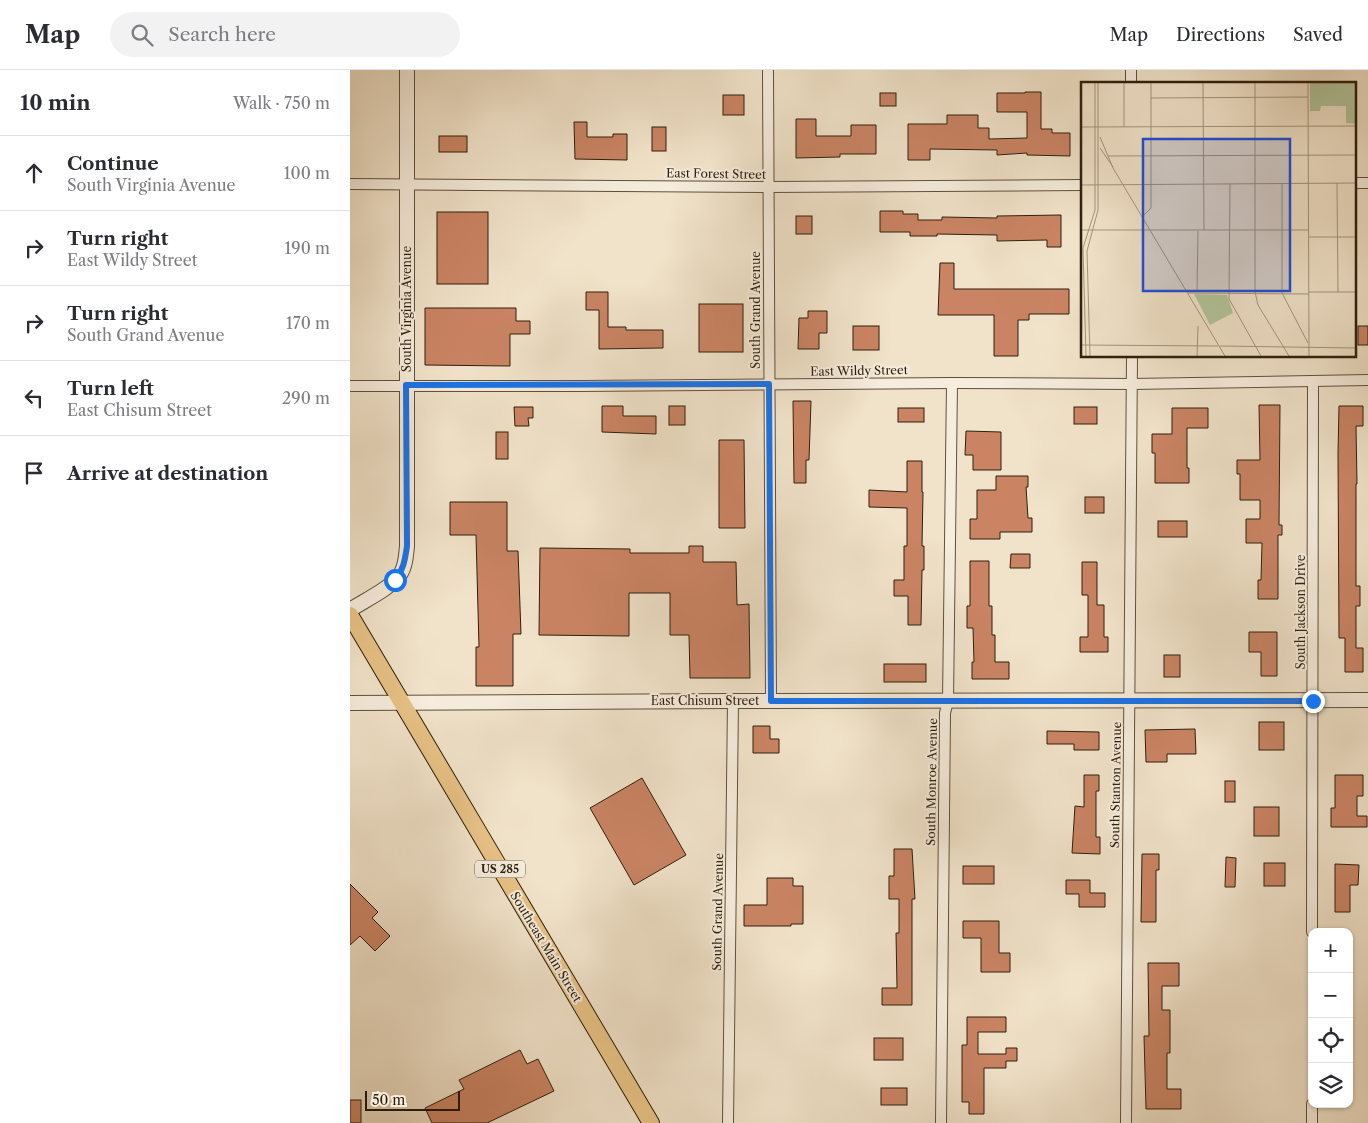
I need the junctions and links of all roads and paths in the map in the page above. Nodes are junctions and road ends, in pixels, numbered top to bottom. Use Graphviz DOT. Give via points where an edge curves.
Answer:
graph roads {
  1 [pos="407,70"];
  2 [pos="768,70"];
  3 [pos="407,183"];
  4 [pos="350,184"];
  5 [pos="1081,185"];
  6 [pos="768,187"];
  7 [pos="1132,358"];
  8 [pos="1368,380"];
  9 [pos="1313,382"];
  10 [pos="952,383"];
  11 [pos="769,384"];
  12 [pos="1132,384"];
  13 [pos="406,385"];
  14 [pos="350,386"];
  15 [pos="350,610"];
  16 [pos="350,616"];
  17 [pos="1368,700"];
  18 [pos="733,701"];
  19 [pos="771,701"];
  20 [pos="948,701"];
  21 [pos="1130,701"];
  22 [pos="1313,701"];
  23 [pos="350,703"];
  24 [pos="401,703"];
  25 [pos="1312,928"];
  26 [pos="1312,1108"];
  27 [pos="651,1123"];
  28 [pos="728,1123"];
  29 [pos="941,1123"];
  30 [pos="1126,1123"];
  31 [pos="1312,1123"];
  1 -- 3 [label="street, South Virginia Avenue"];
  2 -- 6 [label="street, South Grand Avenue"];
  3 -- 4 [label="street, East Forest Street"];
  3 -- 6 [label="street, East Forest Street"];
  3 -- 13 [label="street, South Virginia Avenue"];
  5 -- 6 [label="street, East Forest Street"];
  6 -- 11 [label="street, South Grand Avenue"];
  7 -- 12 [label="street, South Stanton Avenue"];
  8 -- 9 [label="street, East Wildy Street"];
  9 -- 12 [label="street, East Wildy Street"];
  9 -- 22 [label="street, South Jackson Drive"];
  10 -- 11 [label="street, East Wildy Street"];
  10 -- 12 [label="street, East Wildy Street"];
  10 -- 20 [label="street, South Monroe Avenue"];
  11 -- 13 [label="street, East Wildy Street"];
  11 -- 19 [label="street, South Grand Avenue"];
  12 -- 21 [label="street, South Stanton Avenue"];
  13 -- 14 [label="street, East Wildy Street"];
  13 -- 15 [label="street, South Virginia Avenue" via="405,562 395,580"];
  16 -- 24 [label="main road, Southeast Main Street / US 285"];
  17 -- 22 [label="street, East Chisum Street"];
  18 -- 19 [label="street, East Chisum Street"];
  18 -- 24 [label="street, East Chisum Street"];
  18 -- 28 [label="street, South Grand Avenue"];
  19 -- 20 [label="street, East Chisum Street"];
  20 -- 21 [label="street, East Chisum Street"];
  20 -- 29 [label="street, South Monroe Avenue" via="945,713"];
  21 -- 22 [label="street, East Chisum Street"];
  21 -- 30 [label="street, South Stanton Avenue"];
  22 -- 25 [label="street, South Jackson Drive"];
  23 -- 24 [label="street, East Chisum Street"];
  24 -- 27 [label="main road, Southeast Main Street / US 285"];
  26 -- 31 [label="street"];
}
